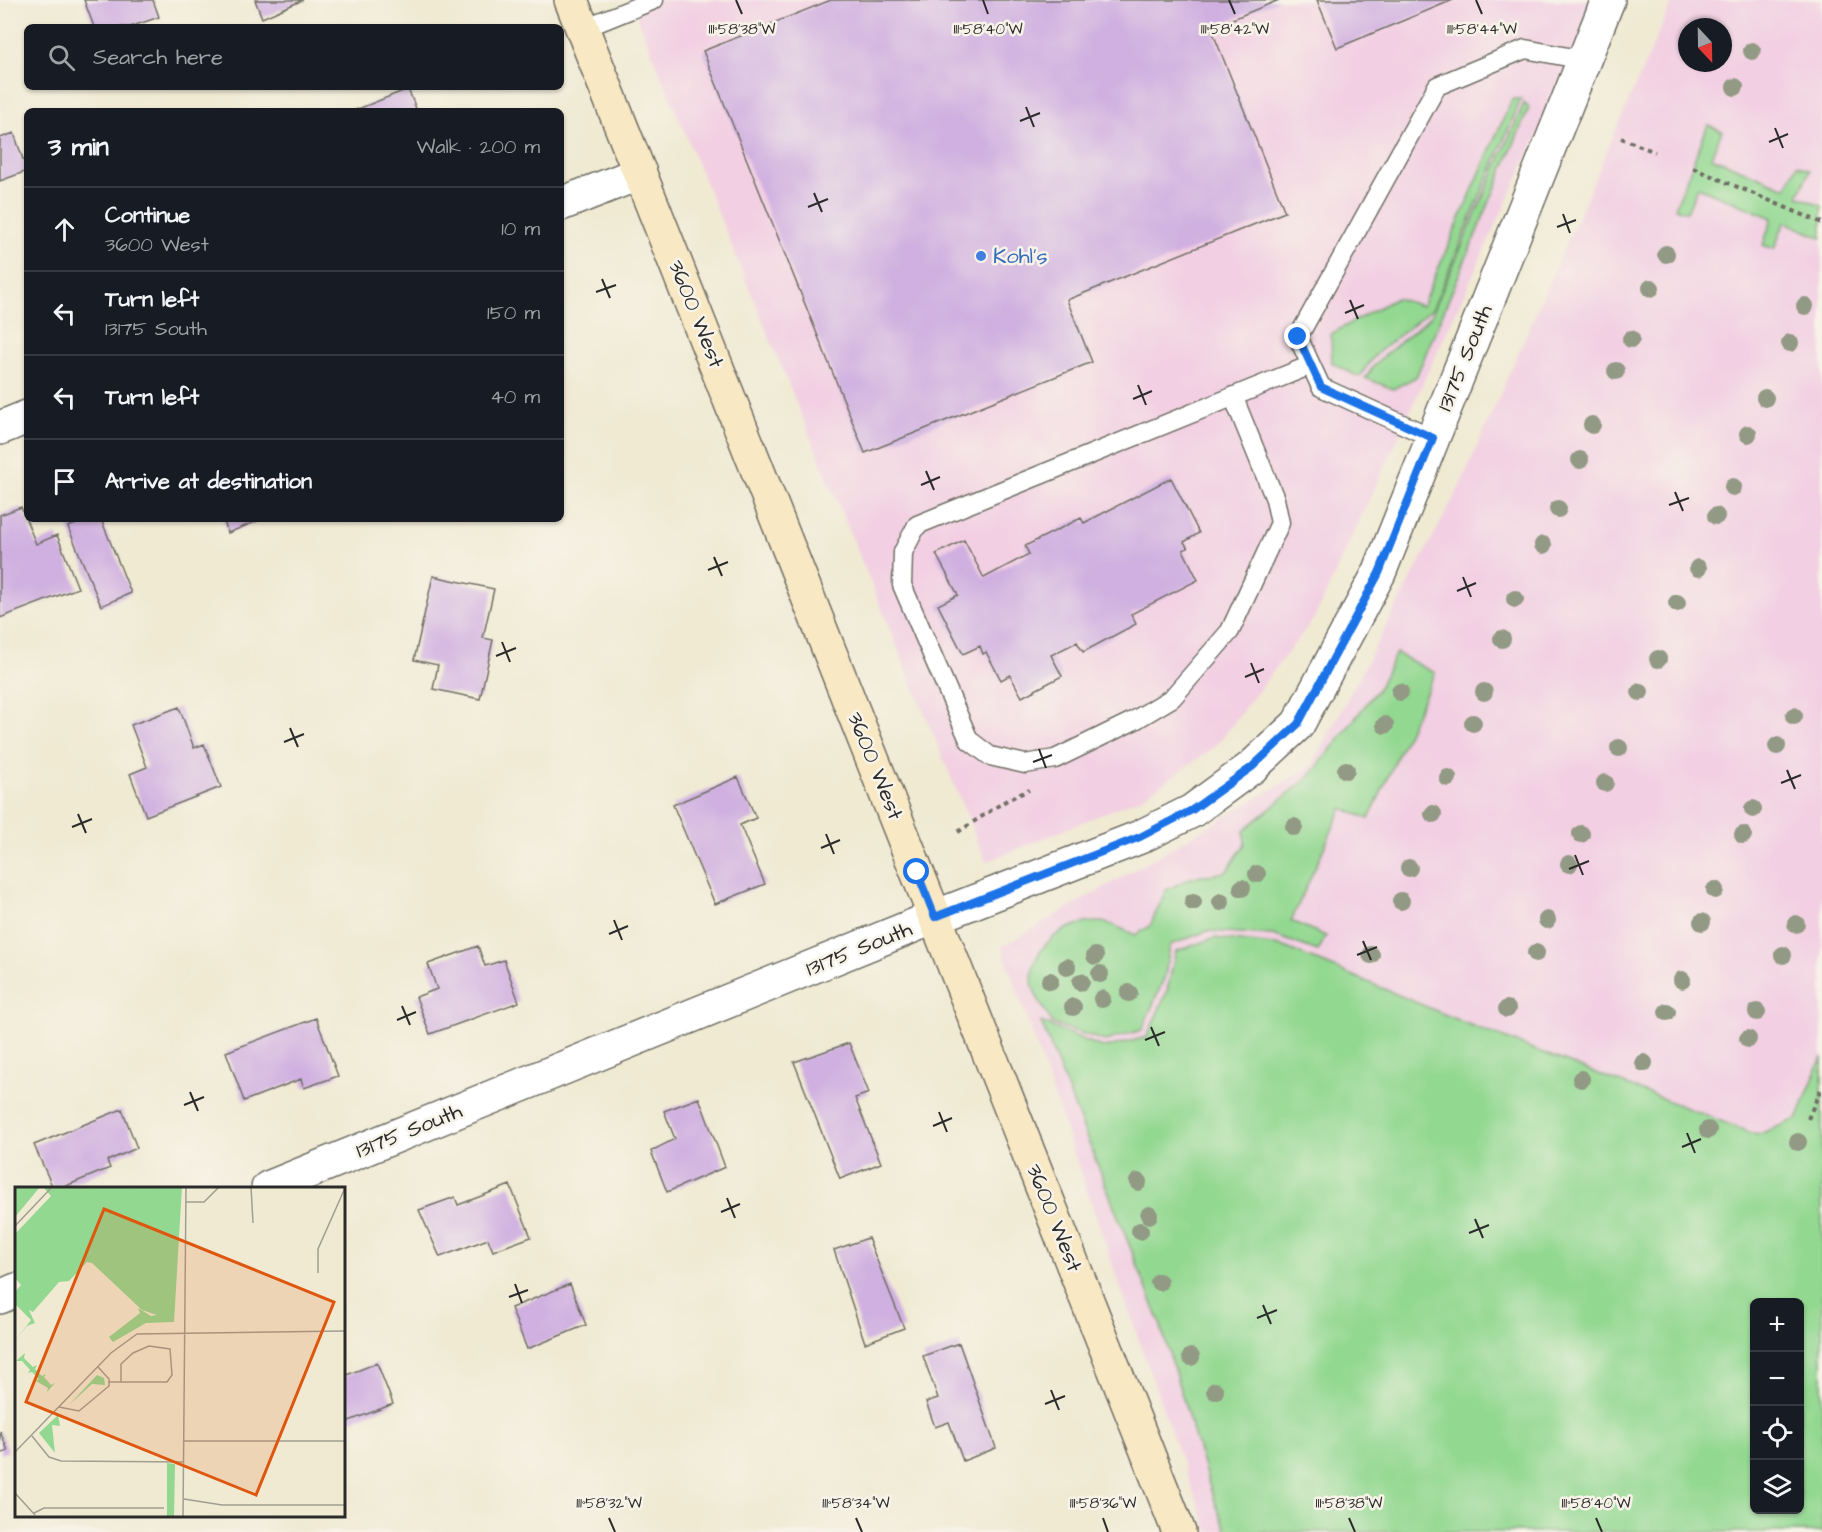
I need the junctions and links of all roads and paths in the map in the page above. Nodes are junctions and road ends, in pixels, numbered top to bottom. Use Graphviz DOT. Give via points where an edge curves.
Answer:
graph roads {
  1 [pos="654,0"];
  2 [pos="1608,0"];
  3 [pos="577,14"];
  4 [pos="1584,60"];
  5 [pos="1622,138"];
  6 [pos="1655,152"];
  7 [pos="1693,168"];
  8 [pos="640,173"];
  9 [pos="564,203"];
  10 [pos="1822,223"];
  11 [pos="1311,365"];
  12 [pos="1233,396"];
  13 [pos="24,418"];
  14 [pos="0,428"];
  15 [pos="1433,438"];
  16 [pos="1040,786"];
  17 [pos="958,832"];
  18 [pos="935,917"];
  19 [pos="1822,1086"];
  20 [pos="1808,1119"];
  21 [pos="270,1187"];
  22 [pos="15,1290"];
  23 [pos="0,1297"];
  24 [pos="1179,1532"];
  1 -- 3 [label="lane"];
  2 -- 4 [label="street, 13175 South"];
  3 -- 8 [label="main road, 3600 West"];
  4 -- 11 [label="lane" via="1525,49 1437,86 1298,337"];
  4 -- 15 [label="street, 13175 South"];
  5 -- 6 [label="path"];
  7 -- 10 [label="path"];
  8 -- 9 [label="street"];
  8 -- 18 [label="main road, 3600 West"];
  11 -- 12 [label="lane"];
  11 -- 15 [label="lane" via="1321,387"];
  12 -- 12 [label="lane" via="916,525 903,552 902,585 969,740 990,756 1024,764 1055,759 1135,720 1172,698 1230,631 1280,523 1275,500"];
  13 -- 14 [label="street"];
  15 -- 18 [label="street, 13175 South" via="1379,573 1298,724 1252,767 1192,810 1140,837"];
  16 -- 17 [label="path" via="1007,800"];
  18 -- 21 [label="street, 13175 South"];
  18 -- 24 [label="main road, 3600 West"];
  19 -- 20 [label="path"];
  22 -- 23 [label="street"];
}
